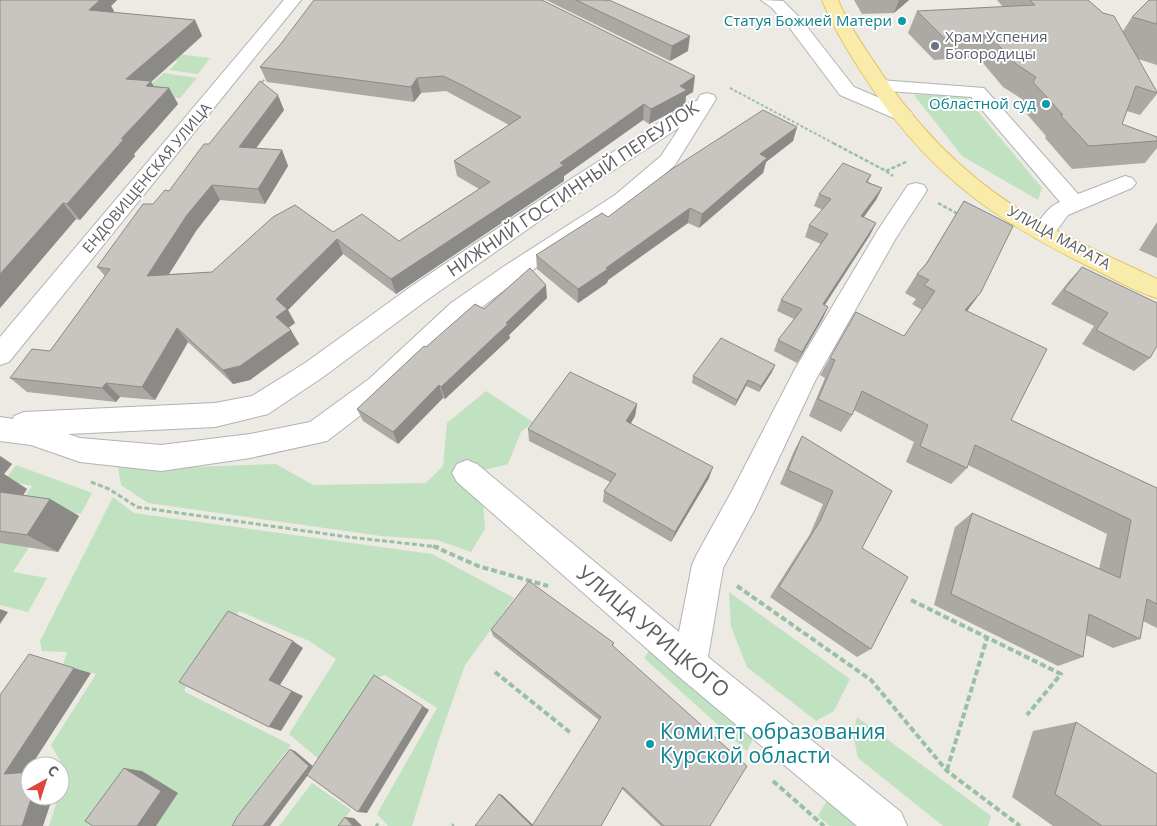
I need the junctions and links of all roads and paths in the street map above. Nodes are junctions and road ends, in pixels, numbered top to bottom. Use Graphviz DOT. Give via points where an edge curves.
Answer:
graph roads {
  1 [pos="293,0"];
  2 [pos="769,0"];
  3 [pos="830,0"];
  4 [pos="268,74"];
  5 [pos="880,86"];
  6 [pos="257,90"];
  7 [pos="704,93"];
  8 [pos="903,116"];
  9 [pos="932,149"];
  10 [pos="1126,183"];
  11 [pos="916,190"];
  12 [pos="1075,205"];
  13 [pos="1043,233"];
  14 [pos="1157,289"];
  15 [pos="0,355"];
  16 [pos="0,425"];
  17 [pos="0,429"];
  18 [pos="467,473"];
  19 [pos="109,489"];
  20 [pos="708,565"];
  21 [pos="549,586"];
  22 [pos="911,600"];
  23 [pos="987,638"];
  24 [pos="690,664"];
  25 [pos="495,672"];
  26 [pos="1026,715"];
  27 [pos="572,734"];
  28 [pos="947,771"];
  29 [pos="887,826"];
  30 [pos="1020,826"];
  1 -- 15 [label="street, ЕНДОВИЩЕНСКАЯ УЛИЦА"];
  2 -- 8 [label="street, УЛИЦА МАРАТА" via="795,23 847,92"];
  3 -- 5 [label="main road, УЛИЦА МАРАТА" via="837,18"];
  4 -- 6 [label="path"];
  5 -- 8 [label="main road, УЛИЦА МАРАТА"];
  5 -- 12 [label="street" via="977,92"];
  7 -- 9 [label="path" via="716,81 886,172"];
  7 -- 16 [label="street, НИЖНИЙ ГОСТИННЫЙ ПЕРЕУЛОК" via="314,370 258,406 206,416"];
  7 -- 17 [label="street, НИЖНИЙ ГОСТИННЫЙ ПЕРЕУЛОК" via="668,160 623,200 460,310 378,387 317,433 161,458 80,450 31,433"];
  8 -- 9 [label="main road, УЛИЦА МАРАТА"];
  9 -- 13 [label="main road, УЛИЦА МАРАТА" via="972,187"];
  10 -- 12 [label="street"];
  11 -- 20 [label="street" via="886,235 804,377"];
  12 -- 13 [label="street" via="1060,210"];
  13 -- 14 [label="main road, УЛИЦА МАРАТА"];
  18 -- 24 [label="street, УЛИЦА УРИЦКОГО"];
  19 -- 21 [label="path" via="136,508 437,546 478,566"];
  20 -- 24 [label="street"];
  20 -- 28 [label="path" via="871,680"];
  22 -- 23 [label="path"];
  23 -- 26 [label="path" via="1061,674"];
  23 -- 28 [label="path"];
  24 -- 29 [label="street, УЛИЦА УРИЦКОГО"];
  25 -- 27 [label="path"];
  28 -- 30 [label="path"];
}
